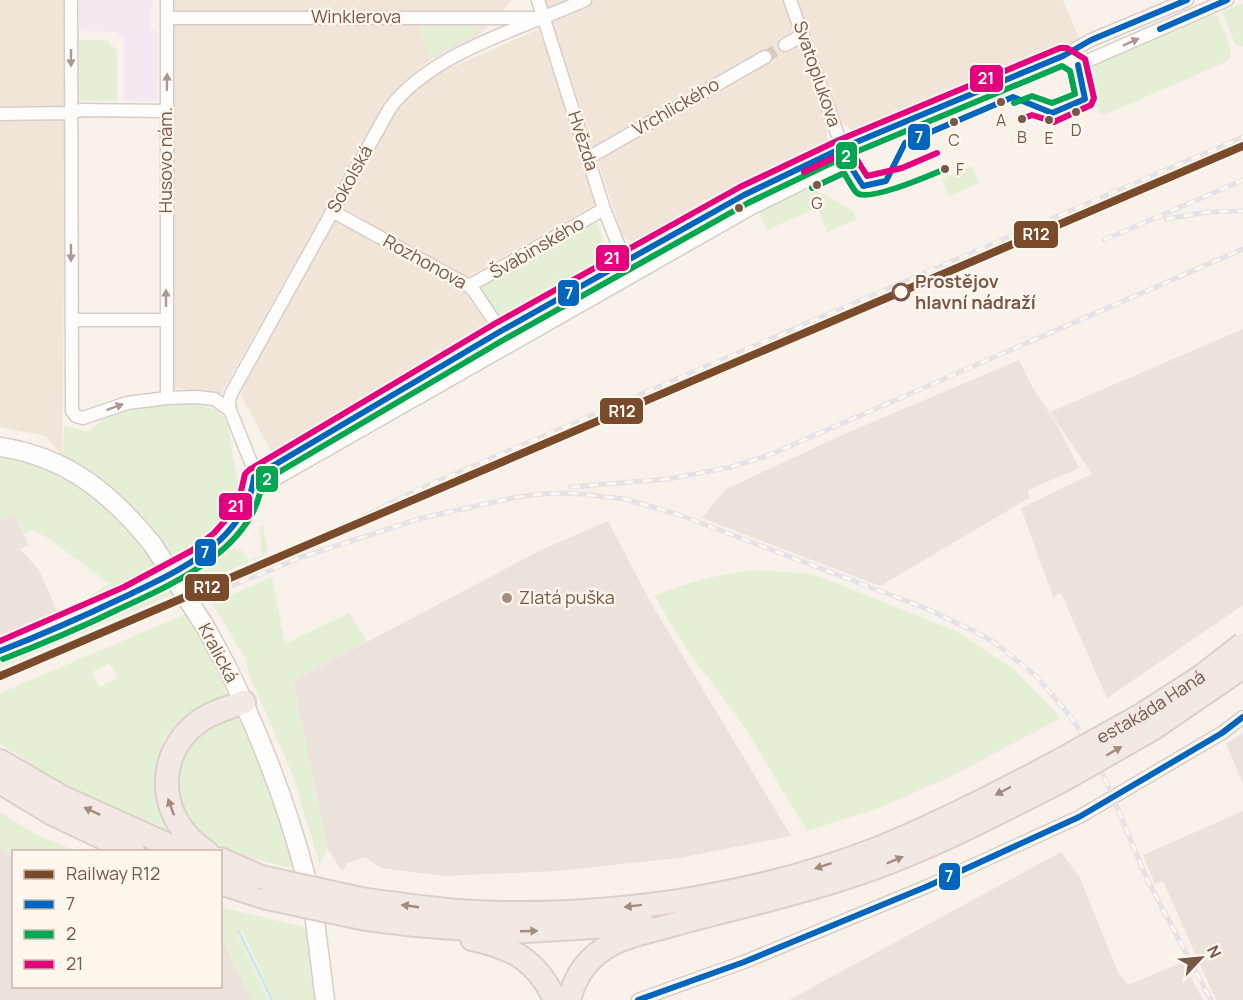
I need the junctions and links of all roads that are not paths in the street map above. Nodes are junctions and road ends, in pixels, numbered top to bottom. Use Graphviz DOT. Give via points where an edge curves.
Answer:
graph roads {
  1 [pos="71,0"];
  2 [pos="167,0"];
  3 [pos="538,0"];
  4 [pos="585,0"];
  5 [pos="790,0"];
  6 [pos="1187,0"];
  7 [pos="1227,0"];
  8 [pos="168,18"];
  9 [pos="544,18"];
  10 [pos="803,35"];
  11 [pos="785,45"];
  12 [pos="1064,56"];
  13 [pos="765,57"];
  14 [pos="166,111"];
  15 [pos="70,113"];
  16 [pos="0,114"];
  17 [pos="842,148"];
  18 [pos="588,158"];
  19 [pos="744,195"];
  20 [pos="752,208"];
  21 [pos="604,209"];
  22 [pos="332,211"];
  23 [pos="662,241"];
  24 [pos="626,261"];
  25 [pos="630,276"];
  26 [pos="469,286"];
  27 [pos="72,320"];
  28 [pos="166,320"];
  29 [pos="501,332"];
  30 [pos="167,398"];
  31 [pos="230,410"];
  32 [pos="0,447"];
  33 [pos="254,477"];
  34 [pos="251,493"];
  35 [pos="186,564"];
  36 [pos="163,578"];
  37 [pos="1243,644"];
  38 [pos="0,651"];
  39 [pos="1243,667"];
  40 [pos="244,702"];
  41 [pos="1243,717"];
  42 [pos="1059,772"];
  43 [pos="6,775"];
  44 [pos="129,850"];
  45 [pos="180,850"];
  46 [pos="205,850"];
  47 [pos="222,860"];
  48 [pos="222,865"];
  49 [pos="306,877"];
  50 [pos="222,883"];
  51 [pos="264,887"];
  52 [pos="363,909"];
  53 [pos="718,912"];
  54 [pos="315,921"];
  55 [pos="416,925"];
  56 [pos="321,955"];
  57 [pos="325,1000"];
  58 [pos="337,1000"];
  59 [pos="555,1000"];
  60 [pos="569,1000"];
  61 [pos="638,1000"];
  1 -- 15 [label="street, one-way"];
  2 -- 8 [label="street, Husovo nám."];
  3 -- 9 [label="street, Hvězda"];
  4 -- 9 [label="street, Sokolská"];
  5 -- 10 [label="street, Svatoplukova"];
  6 -- 12 [label="street" via="1091,40"];
  12 -- 7 [label="street, one-way" via="1078,65"];
  8 -- 9 [label="street, Winklerova"];
  14 -- 8 [label="street, Husovo nám., one-way"];
  9 -- 18 [label="street, Hvězda"];
  9 -- 22 [label="street, Sokolská" via="484,42 423,74 407,88 390,108"];
  10 -- 11 [label="street"];
  10 -- 17 [label="street, Svatoplukova"];
  12 -- 17 [label="street"];
  13 -- 18 [label="street, Vrchlického"];
  14 -- 15 [label="street"];
  28 -- 14 [label="street, Husovo nám., one-way"];
  15 -- 16 [label="street"];
  15 -- 27 [label="street, one-way"];
  17 -- 19 [label="street"];
  17 -- 20 [label="street, Svatoplukova" via="847,160"];
  18 -- 21 [label="street, Hvězda"];
  19 -- 20 [label="street"];
  19 -- 23 [label="street"];
  20 -- 25 [label="street"];
  21 -- 24 [label="street, Hvězda"];
  21 -- 26 [label="street, Švabinského"];
  22 -- 26 [label="street, Rozhonova"];
  22 -- 31 [label="street, Sokolská" via="232,392"];
  23 -- 24 [label="street"];
  23 -- 25 [label="street"];
  24 -- 25 [label="street, Hvězda"];
  24 -- 29 [label="street"];
  25 -- 34 [label="street"];
  26 -- 29 [label="street, Rozhonova"];
  27 -- 28 [label="street"];
  27 -- 30 [label="street, one-way" via="74,414 92,417 127,403"];
  28 -- 30 [label="street, Husovo nám."];
  29 -- 33 [label="street"];
  30 -- 31 [label="street" via="214,399"];
  31 -- 33 [label="street"];
  32 -- 40 [label="main road, Kralická, bridge" via="43,457 80,475 116,503 153,545 200,619"];
  33 -- 34 [label="street"];
  34 -- 35 [label="street" via="237,522 212,547"];
  36 -- 38 [label="street"];
  37 -- 42 [label="highway, estakáda Haná, bridge"];
  42 -- 39 [label="highway, estakáda Haná, one-way, bridge" via="1154,728"];
  46 -- 40 [label="highway, one-way" via="173,814 165,786 168,765 183,736 198,722"];
  40 -- 49 [label="main road, Kralická" via="274,775"];
  41 -- 61 [label="street" via="1079,817 847,920"];
  42 -- 52 [label="highway, one-way" via="878,848 784,879 717,894 573,912"];
  53 -- 42 [label="highway, one-way" via="788,895 887,863 975,826"];
  43 -- 44 [label="highway" via="51,813"];
  45 -- 43 [label="highway, one-way"];
  47 -- 51 [label="highway"];
  48 -- 51 [label="highway"];
  50 -- 51 [label="highway"];
  51 -- 52 [label="highway, bridge"];
  52 -- 55 [label="highway"];
  55 -- 53 [label="highway, one-way" via="510,932 634,925"];
  53 -- 60 [label="highway" via="610,945 581,971"];
  54 -- 56 [label="main road"];
  55 -- 59 [label="highway" via="515,953 537,971"];
  56 -- 57 [label="main road"];
  56 -- 58 [label="main road"];
}
